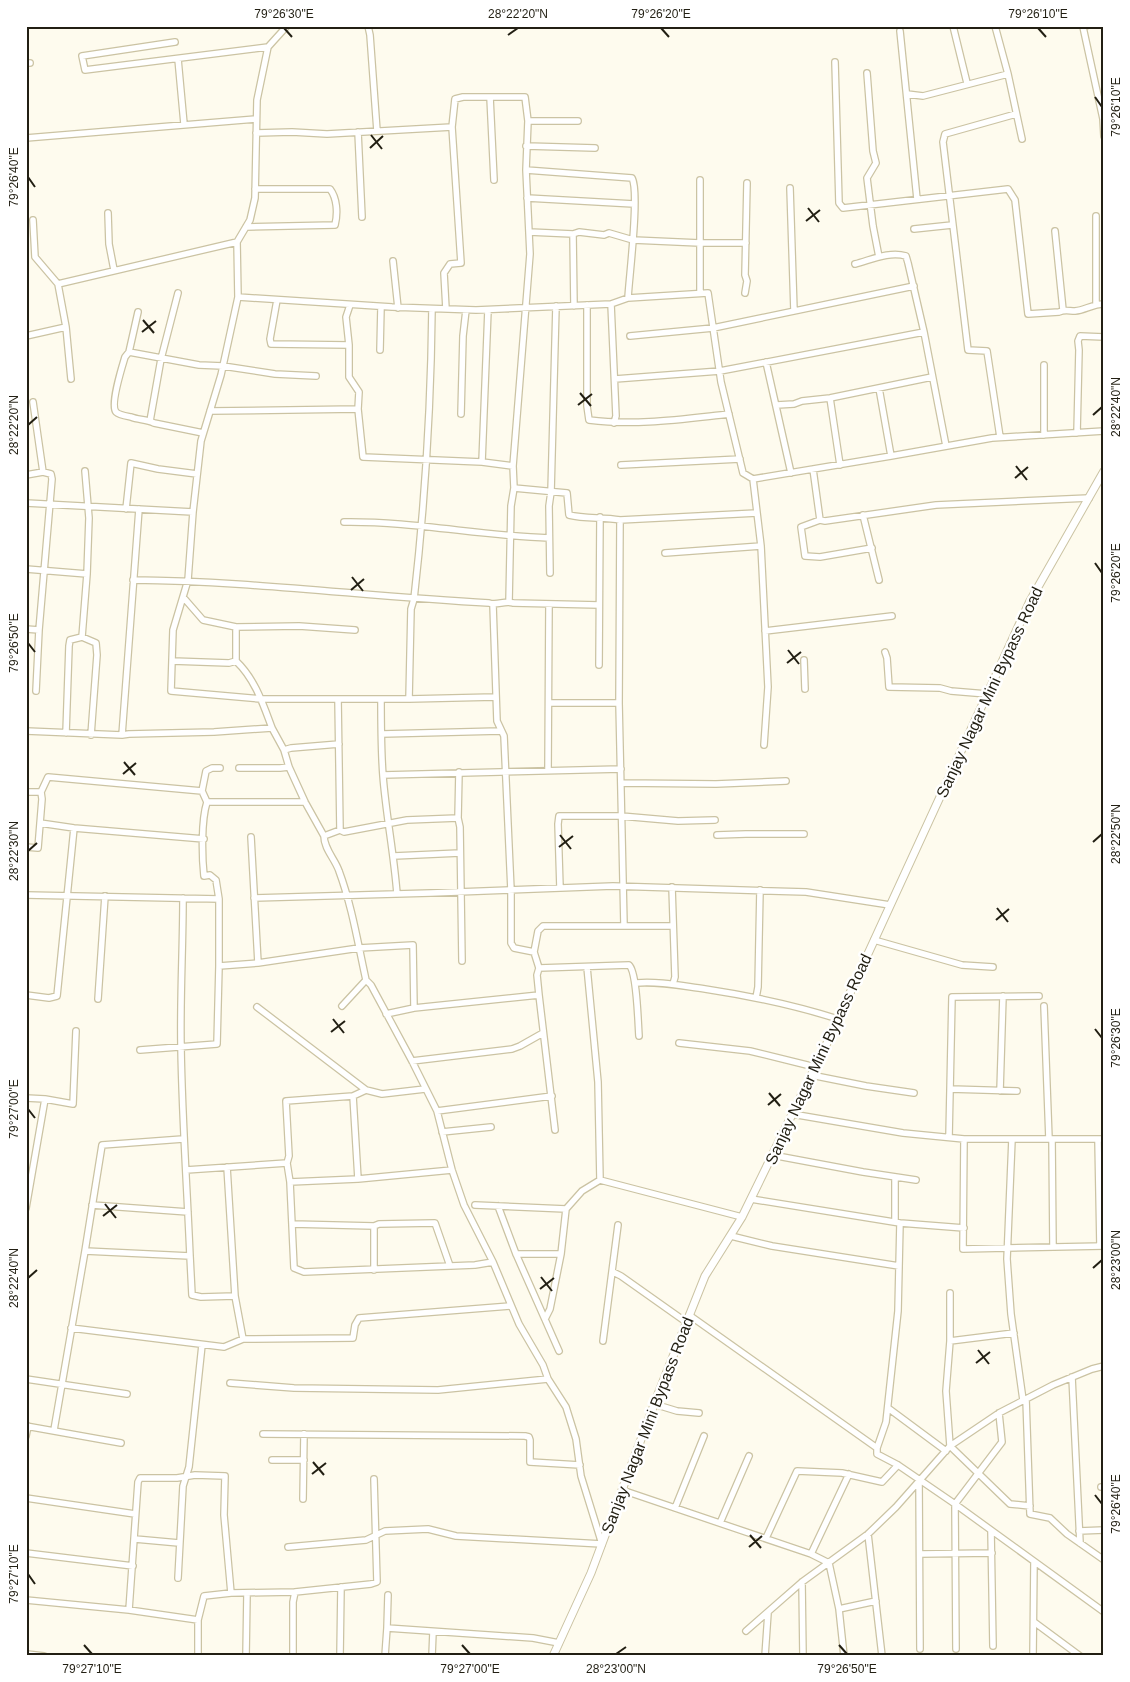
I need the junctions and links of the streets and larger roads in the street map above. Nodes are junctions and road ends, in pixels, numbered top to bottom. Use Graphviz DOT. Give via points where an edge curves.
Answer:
graph roads {
  1 [pos="287,26"];
  2 [pos="368,26"];
  3 [pos="953,26"];
  4 [pos="995,26"];
  5 [pos="1086,26"];
  6 [pos="900,31"];
  7 [pos="175,42"];
  8 [pos="268,47"];
  9 [pos="178,60"];
  10 [pos="835,62"];
  11 [pos="866,73"];
  12 [pos="1008,74"];
  13 [pos="967,84"];
  14 [pos="907,94"];
  15 [pos="490,97"];
  16 [pos="1016,114"];
  17 [pos="256,118"];
  18 [pos="1103,119"];
  19 [pos="528,121"];
  20 [pos="578,121"];
  21 [pos="184,124"];
  22 [pos="452,127"];
  23 [pos="377,131"];
  24 [pos="358,132"];
  25 [pos="256,133"];
  26 [pos="1104,136"];
  27 [pos="26,138"];
  28 [pos="1022,140"];
  29 [pos="526,146"];
  30 [pos="595,148"];
  31 [pos="526,170"];
  32 [pos="494,180"];
  33 [pos="700,180"];
  34 [pos="747,183"];
  35 [pos="790,188"];
  36 [pos="255,189"];
  37 [pos="949,196"];
  38 [pos="527,198"];
  39 [pos="916,199"];
  40 [pos="634,204"];
  41 [pos="871,204"];
  42 [pos="108,213"];
  43 [pos="1096,216"];
  44 [pos="362,217"];
  45 [pos="33,220"];
  46 [pos="952,224"];
  47 [pos="246,226"];
  48 [pos="914,230"];
  49 [pos="529,232"];
  50 [pos="1055,232"];
  51 [pos="573,234"];
  52 [pos="632,240"];
  53 [pos="237,242"];
  54 [pos="700,243"];
  55 [pos="746,243"];
  56 [pos="879,257"];
  57 [pos="393,260"];
  58 [pos="855,264"];
  59 [pos="114,270"];
  60 [pos="58,284"];
  61 [pos="914,286"];
  62 [pos="178,293"];
  63 [pos="700,293"];
  64 [pos="745,293"];
  65 [pos="238,297"];
  66 [pos="628,298"];
  67 [pos="277,300"];
  68 [pos="611,304"];
  69 [pos="1096,304"];
  70 [pos="1104,304"];
  71 [pos="350,305"];
  72 [pos="586,305"];
  73 [pos="556,306"];
  74 [pos="574,306"];
  75 [pos="381,307"];
  76 [pos="398,308"];
  77 [pos="526,308"];
  78 [pos="432,309"];
  79 [pos="446,309"];
  80 [pos="466,310"];
  81 [pos="488,310"];
  82 [pos="1063,310"];
  83 [pos="794,311"];
  84 [pos="138,312"];
  85 [pos="66,327"];
  86 [pos="713,328"];
  87 [pos="924,332"];
  88 [pos="26,336"];
  89 [pos="630,336"];
  90 [pos="1104,337"];
  91 [pos="349,345"];
  92 [pos="380,350"];
  93 [pos="129,352"];
  94 [pos="161,359"];
  95 [pos="766,362"];
  96 [pos="1044,365"];
  97 [pos="223,366"];
  98 [pos="720,370"];
  99 [pos="316,376"];
  100 [pos="932,377"];
  101 [pos="71,379"];
  102 [pos="615,379"];
  103 [pos="879,388"];
  104 [pos="830,398"];
  105 [pos="32,402"];
  106 [pos="777,405"];
  107 [pos="358,409"];
  108 [pos="210,411"];
  109 [pos="461,414"];
  110 [pos="729,414"];
  111 [pos="150,421"];
  112 [pos="614,423"];
  113 [pos="1104,431"];
  114 [pos="204,433"];
  115 [pos="1078,433"];
  116 [pos="1044,435"];
  117 [pos="1000,437"];
  118 [pos="946,446"];
  119 [pos="891,456"];
  120 [pos="428,459"];
  121 [pos="740,459"];
  122 [pos="482,462"];
  123 [pos="621,465"];
  124 [pos="840,465"];
  125 [pos="513,466"];
  126 [pos="813,469"];
  127 [pos="85,471"];
  128 [pos="1104,471"];
  129 [pos="43,472"];
  130 [pos="792,473"];
  131 [pos="197,474"];
  132 [pos="26,475"];
  133 [pos="753,479"];
  134 [pos="514,488"];
  135 [pos="551,492"];
  136 [pos="1089,498"];
  137 [pos="26,503"];
  138 [pos="49,504"];
  139 [pos="88,507"];
  140 [pos="126,509"];
  141 [pos="139,509"];
  142 [pos="193,512"];
  143 [pos="757,513"];
  144 [pos="863,515"];
  145 [pos="600,517"];
  146 [pos="620,520"];
  147 [pos="820,520"];
  148 [pos="344,522"];
  149 [pos="422,526"];
  150 [pos="510,537"];
  151 [pos="549,538"];
  152 [pos="761,546"];
  153 [pos="872,548"];
  154 [pos="665,553"];
  155 [pos="26,569"];
  156 [pos="44,570"];
  157 [pos="550,573"];
  158 [pos="87,574"];
  159 [pos="133,580"];
  160 [pos="188,580"];
  161 [pos="879,580"];
  162 [pos="183,597"];
  163 [pos="414,599"];
  164 [pos="509,602"];
  165 [pos="549,604"];
  166 [pos="494,605"];
  167 [pos="599,605"];
  168 [pos="892,616"];
  169 [pos="236,627"];
  170 [pos="26,629"];
  171 [pos="39,630"];
  172 [pos="356,630"];
  173 [pos="765,631"];
  174 [pos="82,637"];
  175 [pos="885,652"];
  176 [pos="804,660"];
  177 [pos="172,661"];
  178 [pos="236,661"];
  179 [pos="599,665"];
  180 [pos="805,689"];
  181 [pos="36,691"];
  182 [pos="987,694"];
  183 [pos="495,697"];
  184 [pos="261,699"];
  185 [pos="338,699"];
  186 [pos="381,699"];
  187 [pos="410,699"];
  188 [pos="549,703"];
  189 [pos="619,703"];
  190 [pos="272,728"];
  191 [pos="26,731"];
  192 [pos="500,731"];
  193 [pos="66,733"];
  194 [pos="382,734"];
  195 [pos="91,735"];
  196 [pos="122,735"];
  197 [pos="339,744"];
  198 [pos="764,745"];
  199 [pos="284,750"];
  200 [pos="288,767"];
  201 [pos="220,768"];
  202 [pos="239,768"];
  203 [pos="621,769"];
  204 [pos="548,770"];
  205 [pos="459,772"];
  206 [pos="504,772"];
  207 [pos="383,775"];
  208 [pos="786,781"];
  209 [pos="621,784"];
  210 [pos="202,791"];
  211 [pos="26,792"];
  212 [pos="41,792"];
  213 [pos="207,802"];
  214 [pos="305,802"];
  215 [pos="621,816"];
  216 [pos="458,818"];
  217 [pos="715,820"];
  218 [pos="40,822"];
  219 [pos="388,824"];
  220 [pos="74,828"];
  221 [pos="340,830"];
  222 [pos="804,834"];
  223 [pos="717,835"];
  224 [pos="324,836"];
  225 [pos="251,837"];
  226 [pos="204,839"];
  227 [pos="26,847"];
  228 [pos="460,853"];
  229 [pos="394,856"];
  230 [pos="624,886"];
  231 [pos="560,888"];
  232 [pos="672,888"];
  233 [pos="511,890"];
  234 [pos="760,890"];
  235 [pos="462,892"];
  236 [pos="26,894"];
  237 [pos="398,894"];
  238 [pos="347,895"];
  239 [pos="66,896"];
  240 [pos="105,896"];
  241 [pos="182,898"];
  242 [pos="254,898"];
  243 [pos="219,899"];
  244 [pos="890,905"];
  245 [pos="624,925"];
  246 [pos="673,926"];
  247 [pos="874,940"];
  248 [pos="359,948"];
  249 [pos="534,952"];
  250 [pos="462,961"];
  251 [pos="258,963"];
  252 [pos="219,966"];
  253 [pos="587,967"];
  254 [pos="993,967"];
  255 [pos="539,968"];
  256 [pos="366,980"];
  257 [pos="636,983"];
  258 [pos="673,984"];
  259 [pos="539,994"];
  260 [pos="26,995"];
  261 [pos="1003,996"];
  262 [pos="1039,996"];
  263 [pos="756,998"];
  264 [pos="98,999"];
  265 [pos="342,1006"];
  266 [pos="1044,1006"];
  267 [pos="257,1007"];
  268 [pos="414,1008"];
  269 [pos="386,1014"];
  270 [pos="838,1019"];
  271 [pos="76,1031"];
  272 [pos="543,1033"];
  273 [pos="640,1036"];
  274 [pos="679,1043"];
  275 [pos="181,1048"];
  276 [pos="140,1050"];
  277 [pos="412,1062"];
  278 [pos="815,1067"];
  279 [pos="811,1075"];
  280 [pos="425,1089"];
  281 [pos="950,1089"];
  282 [pos="366,1090"];
  283 [pos="1000,1090"];
  284 [pos="1017,1091"];
  285 [pos="914,1093"];
  286 [pos="353,1096"];
  287 [pos="552,1096"];
  288 [pos="26,1098"];
  289 [pos="45,1099"];
  290 [pos="437,1111"];
  291 [pos="792,1114"];
  292 [pos="491,1127"];
  293 [pos="555,1130"];
  294 [pos="442,1132"];
  295 [pos="949,1137"];
  296 [pos="183,1139"];
  297 [pos="964,1139"];
  298 [pos="1012,1139"];
  299 [pos="1050,1139"];
  300 [pos="1101,1140"];
  301 [pos="772,1156"];
  302 [pos="287,1163"];
  303 [pos="227,1167"];
  304 [pos="186,1170"];
  305 [pos="452,1170"];
  306 [pos="896,1177"];
  307 [pos="358,1179"];
  308 [pos="600,1180"];
  309 [pos="916,1180"];
  310 [pos="290,1182"];
  311 [pos="751,1199"];
  312 [pos="92,1205"];
  313 [pos="475,1205"];
  314 [pos="498,1206"];
  315 [pos="26,1208"];
  316 [pos="566,1209"];
  317 [pos="188,1212"];
  318 [pos="742,1217"];
  319 [pos="898,1222"];
  320 [pos="292,1224"];
  321 [pos="618,1225"];
  322 [pos="374,1226"];
  323 [pos="964,1228"];
  324 [pos="730,1236"];
  325 [pos="1102,1246"];
  326 [pos="1053,1247"];
  327 [pos="1007,1248"];
  328 [pos="84,1252"];
  329 [pos="516,1254"];
  330 [pos="561,1254"];
  331 [pos="190,1256"];
  332 [pos="493,1262"];
  333 [pos="450,1266"];
  334 [pos="899,1266"];
  335 [pos="374,1270"];
  336 [pos="613,1272"];
  337 [pos="950,1293"];
  338 [pos="235,1296"];
  339 [pos="511,1306"];
  340 [pos="688,1318"];
  341 [pos="545,1320"];
  342 [pos="71,1328"];
  343 [pos="1014,1333"];
  344 [pos="243,1339"];
  345 [pos="603,1341"];
  346 [pos="950,1341"];
  347 [pos="202,1345"];
  348 [pos="559,1351"];
  349 [pos="1104,1366"];
  350 [pos="1072,1377"];
  351 [pos="26,1379"];
  352 [pos="548,1379"];
  353 [pos="230,1383"];
  354 [pos="62,1384"];
  355 [pos="127,1394"];
  356 [pos="1024,1400"];
  357 [pos="654,1404"];
  358 [pos="888,1408"];
  359 [pos="698,1413"];
  360 [pos="999,1413"];
  361 [pos="27,1426"];
  362 [pos="54,1430"];
  363 [pos="263,1434"];
  364 [pos="304,1434"];
  365 [pos="26,1436"];
  366 [pos="704,1436"];
  367 [pos="121,1443"];
  368 [pos="877,1448"];
  369 [pos="948,1449"];
  370 [pos="749,1456"];
  371 [pos="272,1460"];
  372 [pos="304,1460"];
  373 [pos="580,1465"];
  374 [pos="898,1465"];
  375 [pos="849,1474"];
  376 [pos="977,1474"];
  377 [pos="187,1477"];
  378 [pos="374,1479"];
  379 [pos="919,1480"];
  380 [pos="622,1490"];
  381 [pos="26,1498"];
  382 [pos="303,1498"];
  383 [pos="955,1504"];
  384 [pos="1030,1506"];
  385 [pos="675,1508"];
  386 [pos="135,1514"];
  387 [pos="720,1523"];
  388 [pos="1104,1530"];
  389 [pos="991,1531"];
  390 [pos="1079,1531"];
  391 [pos="868,1534"];
  392 [pos="375,1535"];
  393 [pos="766,1538"];
  394 [pos="135,1539"];
  395 [pos="179,1543"];
  396 [pos="1080,1543"];
  397 [pos="602,1544"];
  398 [pos="288,1546"];
  399 [pos="26,1553"];
  400 [pos="992,1553"];
  401 [pos="811,1554"];
  402 [pos="920,1554"];
  403 [pos="955,1555"];
  404 [pos="1104,1560"];
  405 [pos="1034,1562"];
  406 [pos="829,1563"];
  407 [pos="133,1566"];
  408 [pos="178,1578"];
  409 [pos="802,1582"];
  410 [pos="340,1587"];
  411 [pos="295,1592"];
  412 [pos="231,1593"];
  413 [pos="247,1594"];
  414 [pos="388,1594"];
  415 [pos="26,1600"];
  416 [pos="876,1601"];
  417 [pos="839,1608"];
  418 [pos="129,1610"];
  419 [pos="1104,1612"];
  420 [pos="768,1613"];
  421 [pos="198,1620"];
  422 [pos="1034,1622"];
  423 [pos="387,1628"];
  424 [pos="746,1631"];
  425 [pos="433,1632"];
  426 [pos="559,1643"];
  427 [pos="993,1646"];
  428 [pos="920,1649"];
  429 [pos="956,1649"];
  430 [pos="28,1655"];
  431 [pos="44,1656"];
  432 [pos="198,1656"];
  433 [pos="246,1656"];
  434 [pos="293,1656"];
  435 [pos="340,1656"];
  436 [pos="385,1656"];
  437 [pos="432,1656"];
  438 [pos="554,1656"];
  439 [pos="765,1656"];
  440 [pos="803,1656"];
  441 [pos="844,1656"];
  442 [pos="882,1656"];
  443 [pos="1033,1656"];
  444 [pos="1080,1656"];
  1 -- 8 [label="street"];
  2 -- 23 [label="street"];
  3 -- 13 [label="street"];
  4 -- 12 [label="street"];
  5 -- 18 [label="street" via="1083,27"];
  6 -- 14 [label="street"];
  7 -- 9 [label="street" via="82,56 85,70"];
  8 -- 9 [label="street"];
  8 -- 17 [label="street"];
  9 -- 21 [label="street"];
  10 -- 41 [label="street" via="839,203 843,208"];
  11 -- 41 [label="street" via="876,163 867,178"];
  12 -- 13 [label="street"];
  12 -- 16 [label="street"];
  13 -- 14 [label="street" via="923,96"];
  14 -- 39 [label="street"];
  15 -- 19 [label="street" via="525,97"];
  15 -- 22 [label="street" via="457,97"];
  15 -- 32 [label="street"];
  16 -- 28 [label="street"];
  16 -- 37 [label="street" via="945,134 943,142"];
  17 -- 21 [label="street"];
  17 -- 25 [label="street"];
  18 -- 26 [label="street"];
  19 -- 20 [label="street"];
  19 -- 29 [label="street"];
  21 -- 27 [label="street"];
  22 -- 23 [label="street"];
  22 -- 79 [label="street" via="460,263 450,264 444,273"];
  23 -- 24 [label="street"];
  24 -- 25 [label="street"];
  24 -- 44 [label="street"];
  25 -- 36 [label="street"];
  29 -- 30 [label="street"];
  29 -- 31 [label="street"];
  31 -- 38 [label="street"];
  31 -- 40 [label="street" via="632,178"];
  33 -- 54 [label="street"];
  34 -- 55 [label="street"];
  35 -- 83 [label="street"];
  36 -- 47 [label="street"];
  36 -- 47 [label="street" via="330,190 335,196 335,225"];
  37 -- 39 [label="street"];
  37 -- 46 [label="street"];
  37 -- 82 [label="street" via="1008,189 1015,200 1028,314"];
  38 -- 40 [label="street"];
  38 -- 49 [label="street"];
  39 -- 41 [label="street"];
  40 -- 52 [label="street"];
  41 -- 56 [label="street"];
  42 -- 59 [label="street"];
  43 -- 69 [label="street"];
  45 -- 60 [label="street" via="35,257"];
  46 -- 48 [label="street"];
  46 -- 117 [label="street" via="968,350 987,351"];
  47 -- 53 [label="street"];
  49 -- 51 [label="street"];
  49 -- 77 [label="street"];
  50 -- 82 [label="street"];
  51 -- 52 [label="street" via="609,233"];
  51 -- 74 [label="street"];
  52 -- 54 [label="street"];
  52 -- 66 [label="street"];
  53 -- 59 [label="street"];
  53 -- 65 [label="street"];
  54 -- 55 [label="street"];
  54 -- 63 [label="street"];
  55 -- 64 [label="street"];
  56 -- 58 [label="street"];
  56 -- 61 [label="street" via="906,256"];
  57 -- 76 [label="street"];
  59 -- 60 [label="street"];
  60 -- 85 [label="street"];
  61 -- 83 [label="street"];
  61 -- 87 [label="street"];
  62 -- 94 [label="street"];
  63 -- 66 [label="street"];
  63 -- 86 [label="street" via="708,293"];
  65 -- 67 [label="street"];
  65 -- 97 [label="street"];
  66 -- 68 [label="street"];
  67 -- 71 [label="street"];
  67 -- 91 [label="street" via="271,344"];
  68 -- 72 [label="street"];
  68 -- 102 [label="street"];
  69 -- 70 [label="street"];
  69 -- 82 [label="street" via="1076,311"];
  71 -- 75 [label="street"];
  71 -- 91 [label="street" via="346,317"];
  72 -- 74 [label="street"];
  72 -- 112 [label="street" via="589,420"];
  73 -- 74 [label="street"];
  73 -- 77 [label="street"];
  73 -- 135 [label="street"];
  75 -- 76 [label="street"];
  75 -- 92 [label="street"];
  76 -- 78 [label="street"];
  77 -- 81 [label="street"];
  77 -- 125 [label="street"];
  78 -- 79 [label="street"];
  78 -- 120 [label="street"];
  79 -- 80 [label="street"];
  80 -- 81 [label="street"];
  80 -- 109 [label="street"];
  81 -- 122 [label="street"];
  83 -- 86 [label="street"];
  84 -- 93 [label="street"];
  85 -- 88 [label="street"];
  85 -- 101 [label="street"];
  86 -- 89 [label="street"];
  86 -- 98 [label="street"];
  87 -- 95 [label="street"];
  87 -- 100 [label="street"];
  90 -- 115 [label="street" via="1080,336 1078,341"];
  91 -- 107 [label="street" via="349,377 360,392"];
  93 -- 94 [label="street"];
  93 -- 111 [label="street" via="124,357 114,410 138,420"];
  94 -- 97 [label="street"];
  94 -- 111 [label="street"];
  95 -- 98 [label="street"];
  95 -- 106 [label="street"];
  96 -- 116 [label="street"];
  97 -- 99 [label="street"];
  97 -- 108 [label="street"];
  98 -- 102 [label="street"];
  98 -- 110 [label="street"];
  100 -- 103 [label="street"];
  100 -- 118 [label="street"];
  102 -- 112 [label="street"];
  103 -- 104 [label="street"];
  103 -- 119 [label="street"];
  104 -- 106 [label="street"];
  104 -- 124 [label="street"];
  105 -- 129 [label="street"];
  106 -- 130 [label="street"];
  107 -- 108 [label="street"];
  107 -- 120 [label="street" via="363,457"];
  108 -- 114 [label="street"];
  110 -- 112 [label="street"];
  110 -- 121 [label="street"];
  111 -- 114 [label="street"];
  113 -- 115 [label="street"];
  114 -- 131 [label="street"];
  115 -- 116 [label="street"];
  116 -- 117 [label="street"];
  117 -- 118 [label="street"];
  118 -- 119 [label="street"];
  119 -- 124 [label="street"];
  120 -- 122 [label="street"];
  120 -- 149 [label="street"];
  121 -- 123 [label="street"];
  121 -- 133 [label="street" via="743,473"];
  122 -- 125 [label="street"];
  124 -- 126 [label="street"];
  125 -- 134 [label="street"];
  126 -- 130 [label="street"];
  126 -- 147 [label="street"];
  127 -- 139 [label="street"];
  128 -- 136 [label="street, Sanjay Nagar Mini Bypass Road"];
  129 -- 132 [label="street"];
  129 -- 138 [label="street" via="50,474 52,479"];
  130 -- 133 [label="street"];
  131 -- 140 [label="street" via="131,463"];
  131 -- 142 [label="street"];
  133 -- 143 [label="street"];
  134 -- 135 [label="street"];
  134 -- 150 [label="street"];
  135 -- 145 [label="street" via="568,493 569,515"];
  135 -- 151 [label="street"];
  136 -- 144 [label="street" via="936,505"];
  136 -- 182 [label="street, Sanjay Nagar Mini Bypass Road" via="1030,601"];
  137 -- 138 [label="street"];
  138 -- 139 [label="street"];
  138 -- 156 [label="street"];
  139 -- 140 [label="street"];
  139 -- 158 [label="street"];
  140 -- 141 [label="street"];
  141 -- 142 [label="street"];
  141 -- 159 [label="street"];
  142 -- 160 [label="street"];
  143 -- 146 [label="street"];
  143 -- 152 [label="street"];
  144 -- 147 [label="street"];
  144 -- 153 [label="street"];
  145 -- 146 [label="street"];
  145 -- 167 [label="street"];
  146 -- 189 [label="street"];
  147 -- 153 [label="street" via="801,527 805,556 820,557"];
  148 -- 149 [label="street"];
  149 -- 150 [label="street"];
  149 -- 163 [label="street"];
  150 -- 151 [label="street"];
  150 -- 164 [label="street"];
  151 -- 157 [label="street"];
  152 -- 154 [label="street"];
  152 -- 173 [label="street"];
  153 -- 161 [label="street"];
  155 -- 156 [label="street"];
  156 -- 158 [label="street"];
  156 -- 171 [label="street"];
  158 -- 174 [label="street"];
  159 -- 160 [label="street"];
  159 -- 196 [label="street"];
  160 -- 162 [label="street"];
  160 -- 163 [label="street"];
  162 -- 169 [label="street" via="203,620"];
  162 -- 177 [label="street" via="173,630"];
  163 -- 166 [label="street"];
  163 -- 187 [label="street" via="411,609"];
  164 -- 165 [label="street"];
  164 -- 166 [label="street"];
  165 -- 167 [label="street"];
  165 -- 188 [label="street"];
  166 -- 183 [label="street"];
  167 -- 179 [label="street"];
  168 -- 173 [label="street"];
  169 -- 172 [label="street" via="299,626"];
  169 -- 178 [label="street"];
  170 -- 171 [label="street"];
  171 -- 181 [label="street"];
  173 -- 198 [label="street" via="768,687"];
  174 -- 193 [label="street" via="70,640"];
  174 -- 195 [label="street" via="96,643"];
  175 -- 182 [label="street" via="889,687 940,688"];
  176 -- 180 [label="street"];
  177 -- 178 [label="street"];
  177 -- 184 [label="street" via="172,691"];
  178 -- 184 [label="street" via="246,670"];
  182 -- 244 [label="street, Sanjay Nagar Mini Bypass Road"];
  183 -- 187 [label="street"];
  183 -- 192 [label="street"];
  184 -- 185 [label="street"];
  184 -- 190 [label="street"];
  185 -- 186 [label="street"];
  185 -- 197 [label="street"];
  186 -- 187 [label="street"];
  186 -- 194 [label="street"];
  188 -- 189 [label="street"];
  188 -- 204 [label="street"];
  189 -- 203 [label="street"];
  190 -- 196 [label="street"];
  190 -- 199 [label="street"];
  191 -- 193 [label="street"];
  192 -- 194 [label="street"];
  192 -- 206 [label="street" via="504,736"];
  193 -- 195 [label="street"];
  194 -- 207 [label="street"];
  195 -- 196 [label="street"];
  197 -- 199 [label="street"];
  197 -- 221 [label="street"];
  199 -- 200 [label="street"];
  200 -- 202 [label="street"];
  200 -- 214 [label="street"];
  201 -- 210 [label="street" via="206,771"];
  203 -- 204 [label="street"];
  203 -- 209 [label="street"];
  204 -- 206 [label="street"];
  205 -- 206 [label="street"];
  205 -- 207 [label="street"];
  205 -- 216 [label="street"];
  206 -- 233 [label="street"];
  207 -- 219 [label="street"];
  208 -- 209 [label="street"];
  209 -- 215 [label="street"];
  210 -- 212 [label="street" via="48,777"];
  210 -- 213 [label="street"];
  211 -- 212 [label="street"];
  212 -- 218 [label="street"];
  213 -- 214 [label="street"];
  213 -- 226 [label="street"];
  214 -- 224 [label="street"];
  215 -- 217 [label="street"];
  215 -- 230 [label="street"];
  215 -- 231 [label="street" via="559,816"];
  216 -- 219 [label="street"];
  216 -- 228 [label="street"];
  218 -- 220 [label="street"];
  218 -- 227 [label="street" via="38,848"];
  219 -- 221 [label="street"];
  219 -- 229 [label="street"];
  220 -- 226 [label="street"];
  220 -- 239 [label="street"];
  221 -- 224 [label="street"];
  222 -- 223 [label="street"];
  224 -- 238 [label="street"];
  225 -- 242 [label="street"];
  226 -- 243 [label="street" via="204,876 210,875 216,880"];
  228 -- 229 [label="street"];
  228 -- 235 [label="street"];
  229 -- 237 [label="street"];
  230 -- 231 [label="street"];
  230 -- 232 [label="street"];
  230 -- 245 [label="street"];
  231 -- 233 [label="street"];
  232 -- 234 [label="street"];
  232 -- 246 [label="street"];
  233 -- 235 [label="street"];
  233 -- 249 [label="street" via="511,943 514,948"];
  234 -- 244 [label="street" via="806,892"];
  234 -- 263 [label="street"];
  235 -- 237 [label="street"];
  235 -- 250 [label="street"];
  236 -- 239 [label="street"];
  237 -- 238 [label="street"];
  238 -- 242 [label="street"];
  238 -- 248 [label="street"];
  239 -- 240 [label="street"];
  239 -- 260 [label="street" via="57,996"];
  240 -- 241 [label="street"];
  240 -- 264 [label="street"];
  241 -- 243 [label="street"];
  241 -- 275 [label="street"];
  242 -- 251 [label="street"];
  243 -- 252 [label="street"];
  244 -- 247 [label="street, Sanjay Nagar Mini Bypass Road"];
  245 -- 246 [label="street"];
  245 -- 249 [label="street" via="543,926 538,932"];
  246 -- 258 [label="street"];
  247 -- 254 [label="street" via="962,965"];
  247 -- 270 [label="street, Sanjay Nagar Mini Bypass Road"];
  248 -- 251 [label="street"];
  248 -- 256 [label="street"];
  248 -- 268 [label="street" via="413,945"];
  249 -- 255 [label="street"];
  251 -- 252 [label="street"];
  252 -- 275 [label="street" via="217,1044"];
  253 -- 255 [label="street"];
  253 -- 257 [label="street" via="629,965"];
  253 -- 308 [label="street" via="598,1082"];
  255 -- 259 [label="street"];
  256 -- 265 [label="street"];
  256 -- 269 [label="street"];
  257 -- 258 [label="street"];
  257 -- 273 [label="street"];
  258 -- 263 [label="street"];
  259 -- 268 [label="street"];
  259 -- 272 [label="street"];
  261 -- 262 [label="street"];
  261 -- 281 [label="street" via="952,997"];
  261 -- 283 [label="street"];
  263 -- 270 [label="street"];
  266 -- 299 [label="street"];
  267 -- 282 [label="street"];
  268 -- 269 [label="street"];
  269 -- 277 [label="street"];
  270 -- 278 [label="street, Sanjay Nagar Mini Bypass Road"];
  271 -- 289 [label="street" via="73,1104"];
  272 -- 277 [label="street" via="512,1049"];
  272 -- 287 [label="street"];
  274 -- 278 [label="street" via="750,1051"];
  275 -- 276 [label="street"];
  275 -- 296 [label="street"];
  277 -- 280 [label="street"];
  278 -- 279 [label="street, Sanjay Nagar Mini Bypass Road"];
  279 -- 285 [label="street"];
  279 -- 291 [label="street, Sanjay Nagar Mini Bypass Road"];
  280 -- 282 [label="street" via="382,1094"];
  280 -- 290 [label="street"];
  281 -- 283 [label="street"];
  281 -- 295 [label="street"];
  282 -- 286 [label="street"];
  283 -- 284 [label="street"];
  286 -- 302 [label="street" via="286,1101"];
  286 -- 307 [label="street"];
  287 -- 290 [label="street"];
  287 -- 293 [label="street"];
  288 -- 289 [label="street"];
  289 -- 315 [label="street"];
  290 -- 294 [label="street"];
  291 -- 295 [label="street" via="903,1133"];
  291 -- 301 [label="street, Sanjay Nagar Mini Bypass Road"];
  292 -- 294 [label="street"];
  294 -- 305 [label="street"];
  295 -- 297 [label="street"];
  296 -- 304 [label="street"];
  296 -- 312 [label="street" via="102,1145"];
  297 -- 298 [label="street"];
  297 -- 323 [label="street"];
  298 -- 299 [label="street"];
  298 -- 327 [label="street"];
  299 -- 300 [label="street"];
  299 -- 326 [label="street"];
  300 -- 325 [label="street"];
  301 -- 306 [label="street"];
  301 -- 311 [label="street, Sanjay Nagar Mini Bypass Road"];
  302 -- 303 [label="street"];
  302 -- 310 [label="street"];
  303 -- 304 [label="street"];
  303 -- 338 [label="street"];
  304 -- 317 [label="street"];
  305 -- 307 [label="street"];
  305 -- 332 [label="street" via="464,1205"];
  306 -- 309 [label="street"];
  306 -- 319 [label="street"];
  307 -- 310 [label="street"];
  308 -- 316 [label="street" via="582,1191"];
  308 -- 318 [label="street"];
  310 -- 320 [label="street"];
  311 -- 318 [label="street, Sanjay Nagar Mini Bypass Road"];
  311 -- 319 [label="street"];
  312 -- 317 [label="street"];
  312 -- 328 [label="street"];
  313 -- 314 [label="street"];
  314 -- 316 [label="street"];
  314 -- 329 [label="street"];
  316 -- 330 [label="street"];
  317 -- 331 [label="street"];
  318 -- 324 [label="street, Sanjay Nagar Mini Bypass Road"];
  319 -- 323 [label="street"];
  319 -- 334 [label="street"];
  320 -- 322 [label="street"];
  320 -- 335 [label="street" via="294,1268 304,1272"];
  321 -- 336 [label="street"];
  322 -- 333 [label="street" via="435,1223"];
  322 -- 335 [label="street"];
  323 -- 327 [label="street" via="964,1249"];
  324 -- 334 [label="street" via="772,1246"];
  324 -- 340 [label="street, Sanjay Nagar Mini Bypass Road" via="705,1276"];
  325 -- 326 [label="street"];
  326 -- 327 [label="street"];
  327 -- 343 [label="street"];
  328 -- 331 [label="street"];
  328 -- 342 [label="street"];
  329 -- 330 [label="street"];
  329 -- 341 [label="street"];
  330 -- 341 [label="street"];
  331 -- 338 [label="street" via="192,1295"];
  332 -- 333 [label="street"];
  332 -- 339 [label="street"];
  333 -- 335 [label="street"];
  334 -- 358 [label="street"];
  336 -- 340 [label="street"];
  336 -- 345 [label="street"];
  337 -- 346 [label="street"];
  338 -- 344 [label="street"];
  339 -- 344 [label="street" via="359,1318 353,1338"];
  339 -- 352 [label="street"];
  340 -- 357 [label="street, Sanjay Nagar Mini Bypass Road"];
  340 -- 368 [label="street"];
  341 -- 348 [label="street"];
  342 -- 347 [label="street"];
  342 -- 354 [label="street"];
  343 -- 346 [label="street"];
  343 -- 356 [label="street"];
  344 -- 347 [label="street" via="224,1347"];
  346 -- 369 [label="street" via="946,1391"];
  347 -- 377 [label="street"];
  349 -- 350 [label="street"];
  350 -- 356 [label="street"];
  350 -- 390 [label="street"];
  351 -- 354 [label="street"];
  352 -- 353 [label="street" via="438,1390 294,1388"];
  352 -- 373 [label="street" via="566,1407"];
  354 -- 355 [label="street"];
  354 -- 362 [label="street"];
  356 -- 360 [label="street"];
  356 -- 384 [label="street"];
  357 -- 359 [label="street"];
  357 -- 380 [label="street, Sanjay Nagar Mini Bypass Road"];
  358 -- 368 [label="street"];
  358 -- 369 [label="street"];
  360 -- 369 [label="street"];
  360 -- 376 [label="street" via="1002,1442"];
  361 -- 362 [label="street"];
  361 -- 365 [label="street"];
  362 -- 367 [label="street"];
  363 -- 364 [label="street"];
  364 -- 372 [label="street"];
  364 -- 373 [label="street" via="525,1436 530,1440 530,1462"];
  366 -- 385 [label="street"];
  368 -- 374 [label="street" via="877,1454"];
  369 -- 376 [label="street"];
  369 -- 379 [label="street"];
  370 -- 387 [label="street"];
  371 -- 372 [label="street"];
  372 -- 382 [label="street"];
  373 -- 397 [label="street"];
  374 -- 375 [label="street" via="882,1482"];
  374 -- 379 [label="street"];
  375 -- 393 [label="street" via="797,1471"];
  375 -- 401 [label="street"];
  376 -- 383 [label="street"];
  376 -- 384 [label="street" via="1010,1504"];
  377 -- 386 [label="street" via="140,1478"];
  377 -- 395 [label="street" via="183,1486"];
  377 -- 412 [label="street" via="225,1476 224,1515"];
  378 -- 392 [label="street"];
  379 -- 383 [label="street"];
  379 -- 391 [label="street"];
  379 -- 402 [label="street"];
  380 -- 385 [label="street"];
  380 -- 397 [label="street, Sanjay Nagar Mini Bypass Road"];
  381 -- 386 [label="street"];
  383 -- 389 [label="street"];
  383 -- 403 [label="street"];
  384 -- 396 [label="street" via="1030,1514 1050,1518"];
  385 -- 387 [label="street"];
  386 -- 394 [label="street"];
  387 -- 393 [label="street"];
  388 -- 390 [label="street"];
  389 -- 400 [label="street"];
  389 -- 405 [label="street"];
  390 -- 396 [label="street"];
  391 -- 406 [label="street"];
  391 -- 416 [label="street"];
  392 -- 397 [label="street" via="385,1531 428,1530 456,1536"];
  392 -- 398 [label="street" via="366,1540"];
  392 -- 410 [label="street" via="377,1582"];
  393 -- 401 [label="street"];
  394 -- 395 [label="street"];
  394 -- 407 [label="street"];
  395 -- 408 [label="street"];
  396 -- 404 [label="street"];
  397 -- 426 [label="street, Sanjay Nagar Mini Bypass Road"];
  399 -- 407 [label="street"];
  400 -- 403 [label="street"];
  400 -- 427 [label="street"];
  401 -- 406 [label="street"];
  402 -- 403 [label="street"];
  402 -- 428 [label="street"];
  403 -- 429 [label="street"];
  405 -- 419 [label="street"];
  405 -- 422 [label="street"];
  406 -- 409 [label="street"];
  406 -- 417 [label="street"];
  407 -- 418 [label="street"];
  409 -- 420 [label="street"];
  409 -- 440 [label="street"];
  410 -- 411 [label="street"];
  410 -- 435 [label="street"];
  411 -- 413 [label="street"];
  411 -- 434 [label="street"];
  412 -- 413 [label="street"];
  412 -- 421 [label="street" via="204,1596"];
  413 -- 433 [label="street"];
  414 -- 423 [label="street"];
  415 -- 418 [label="street"];
  416 -- 417 [label="street"];
  416 -- 442 [label="street"];
  417 -- 441 [label="street"];
  418 -- 421 [label="street"];
  420 -- 424 [label="street"];
  420 -- 439 [label="street"];
  421 -- 432 [label="street"];
  422 -- 443 [label="street"];
  422 -- 444 [label="street"];
  423 -- 425 [label="street"];
  423 -- 436 [label="street"];
  425 -- 426 [label="street" via="533,1638"];
  425 -- 437 [label="street"];
  426 -- 438 [label="street, Sanjay Nagar Mini Bypass Road"];
  430 -- 431 [label="street"];
}
